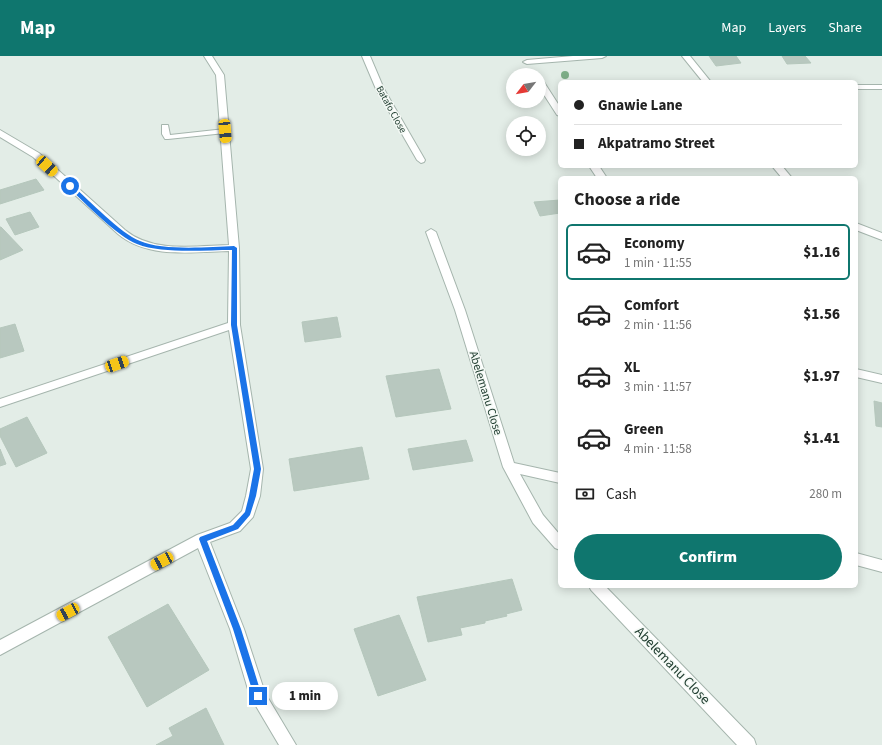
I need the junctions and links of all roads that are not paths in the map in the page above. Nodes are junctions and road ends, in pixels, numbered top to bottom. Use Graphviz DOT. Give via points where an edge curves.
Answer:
graph roads {
  1 [pos="208,56"];
  2 [pos="366,56"];
  3 [pos="602,56"];
  4 [pos="686,56"];
  5 [pos="527,62"];
  6 [pos="706,80"];
  7 [pos="858,87"];
  8 [pos="882,87"];
  9 [pos="546,92"];
  10 [pos="558,110"];
  11 [pos="165,127"];
  12 [pos="225,131"];
  13 [pos="0,133"];
  14 [pos="422,160"];
  15 [pos="779,168"];
  16 [pos="785,176"];
  17 [pos="858,227"];
  18 [pos="431,232"];
  19 [pos="882,237"];
  20 [pos="234,248"];
  21 [pos="234,325"];
  22 [pos="858,373"];
  23 [pos="882,379"];
  24 [pos="0,403"];
  25 [pos="509,467"];
  26 [pos="558,478"];
  27 [pos="202,539"];
  28 [pos="558,542"];
  29 [pos="858,560"];
  30 [pos="882,566"];
  31 [pos="598,588"];
  32 [pos="0,648"];
  33 [pos="288,745"];
  34 [pos="748,745"];
  1 -- 12 [label="street" via="220,75"];
  2 -- 14 [label="street, Batafo Close" via="380,90"];
  3 -- 5 [label="street"];
  4 -- 6 [label="street"];
  7 -- 8 [label="lane"];
  9 -- 10 [label="street"];
  11 -- 12 [label="lane" via="166,134 174,137"];
  12 -- 20 [label="street"];
  13 -- 20 [label="street" via="36,155 126,236 139,243 155,247"];
  15 -- 16 [label="street"];
  17 -- 19 [label="street"];
  18 -- 25 [label="street, Abelemanu Close" via="460,310"];
  20 -- 21 [label="street"];
  21 -- 24 [label="street"];
  21 -- 27 [label="street" via="256,476 248,513 235,527"];
  22 -- 23 [label="street"];
  25 -- 26 [label="street"];
  25 -- 28 [label="street, Abelemanu Close" via="538,519"];
  27 -- 32 [label="street"];
  27 -- 33 [label="street" via="237,629 258,696"];
  29 -- 30 [label="street"];
  31 -- 34 [label="street, Abelemanu Close"];
}
